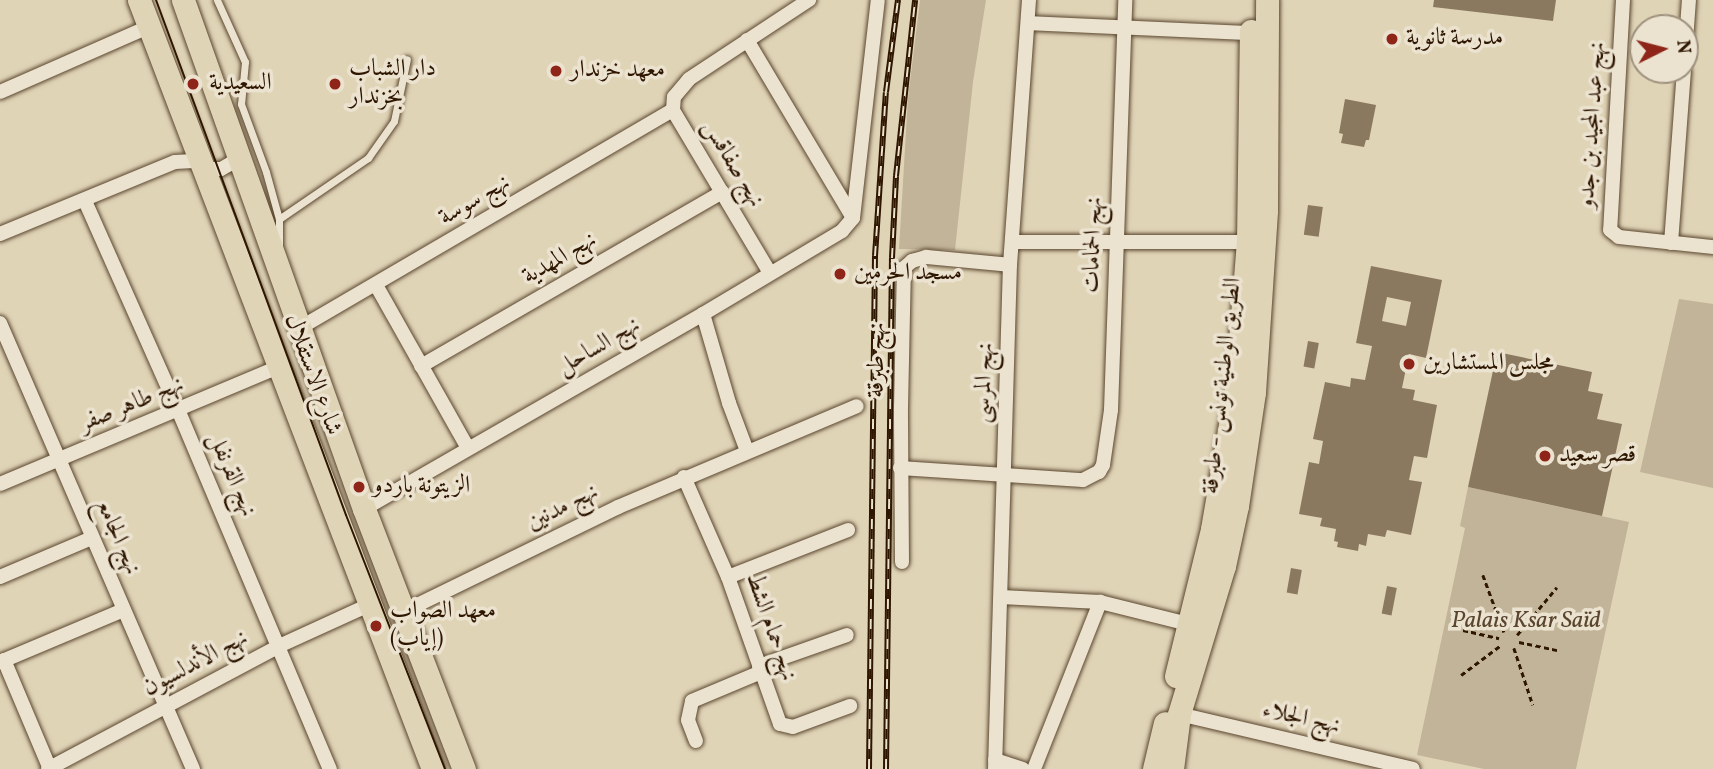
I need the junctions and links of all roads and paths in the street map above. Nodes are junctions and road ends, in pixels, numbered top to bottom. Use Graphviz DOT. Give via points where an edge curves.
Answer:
graph roads {
  1 [pos="183,0"];
  2 [pos="217,0"];
  3 [pos="809,0"];
  4 [pos="878,0"];
  5 [pos="1029,0"];
  6 [pos="1125,0"];
  7 [pos="1251,0"];
  8 [pos="1267,0"];
  9 [pos="1623,0"];
  10 [pos="144,9"];
  11 [pos="1028,23"];
  12 [pos="1124,28"];
  13 [pos="1251,33"];
  14 [pos="747,40"];
  15 [pos="407,59"];
  16 [pos="1683,84"];
  17 [pos="0,92"];
  18 [pos="233,107"];
  19 [pos="673,110"];
  20 [pos="238,147"];
  21 [pos="201,164"];
  22 [pos="722,192"];
  23 [pos="85,201"];
  24 [pos="853,218"];
  25 [pos="279,219"];
  26 [pos="0,234"];
  27 [pos="1013,242"];
  28 [pos="1117,242"];
  29 [pos="1248,242"];
  30 [pos="1671,243"];
  31 [pos="1713,247"];
  32 [pos="1010,265"];
  33 [pos="278,270"];
  34 [pos="770,272"];
  35 [pos="376,285"];
  36 [pos="703,314"];
  37 [pos="0,323"];
  38 [pos="298,329"];
  39 [pos="281,366"];
  40 [pos="421,366"];
  41 [pos="857,406"];
  42 [pos="179,412"];
  43 [pos="468,448"];
  44 [pos="747,451"];
  45 [pos="60,460"];
  46 [pos="900,468"];
  47 [pos="684,477"];
  48 [pos="1004,477"];
  49 [pos="0,484"];
  50 [pos="364,509"];
  51 [pos="848,530"];
  52 [pos="92,538"];
  53 [pos="902,562"];
  54 [pos="1483,575"];
  55 [pos="0,577"];
  56 [pos="728,577"];
  57 [pos="1558,586"];
  58 [pos="1001,597"];
  59 [pos="1100,602"];
  60 [pos="369,605"];
  61 [pos="124,610"];
  62 [pos="402,612"];
  63 [pos="1188,624"];
  64 [pos="1463,630"];
  65 [pos="1504,632"];
  66 [pos="847,635"];
  67 [pos="1517,635"];
  68 [pos="1499,638"];
  69 [pos="1519,642"];
  70 [pos="279,646"];
  71 [pos="1501,646"];
  72 [pos="1514,648"];
  73 [pos="1557,650"];
  74 [pos="2,661"];
  75 [pos="760,669"];
  76 [pos="1461,675"];
  77 [pos="1534,705"];
  78 [pos="850,706"];
  79 [pos="165,707"];
  80 [pos="1179,714"];
  81 [pos="696,741"];
  82 [pos="995,765"];
  83 [pos="49,769"];
  84 [pos="193,769"];
  85 [pos="330,769"];
  86 [pos="433,769"];
  87 [pos="464,769"];
  88 [pos="1023,769"];
  89 [pos="1034,769"];
  90 [pos="1154,769"];
  91 [pos="1172,769"];
  92 [pos="1413,769"];
  1 -- 18 [label="main road, شارع الاستقلال"];
  2 -- 18 [label="lane" via="245,62"];
  3 -- 14 [label="street"];
  4 -- 24 [label="street"];
  5 -- 11 [label="street, نهج المرسى"];
  6 -- 12 [label="street, نهج الحمامات"];
  7 -- 13 [label="main road, الطريق الوطنية تونس - طبرقة"];
  8 -- 80 [label="main road, الطريق الوطنية تونس - طبرقة" via="1266,210 1254,392 1224,566"];
  9 -- 30 [label="street, نهج عبد المجيد بن جدو" via="1610,230 1619,237"];
  10 -- 17 [label="street"];
  10 -- 21 [label="main road, شارع الاستقلال"];
  11 -- 12 [label="street"];
  11 -- 27 [label="street, نهج المرسى"];
  12 -- 13 [label="street"];
  12 -- 28 [label="street, نهج الحمامات"];
  13 -- 29 [label="main road, الطريق الوطنية تونس - طبرقة"];
  14 -- 19 [label="street, نهج صفاقس" via="689,79 678,90"];
  14 -- 24 [label="street"];
  15 -- 25 [label="lane" via="394,121 368,158"];
  16 -- 30 [label="street"];
  18 -- 20 [label="main road, شارع الاستقلال"];
  18 -- 25 [label="lane" via="267,172"];
  19 -- 22 [label="street, نهج صفاقس"];
  19 -- 35 [label="street, نهج سوسة"];
  20 -- 21 [label="street" via="236,159 224,168"];
  20 -- 33 [label="main road, شارع الاستقلال"];
  21 -- 23 [label="street" via="175,162"];
  21 -- 39 [label="main road, شارع الاستقلال"];
  22 -- 34 [label="street, نهج صفاقس"];
  22 -- 40 [label="street, نهج المهدية"];
  23 -- 26 [label="street"];
  23 -- 42 [label="street, نهج القرنفل"];
  24 -- 34 [label="street, نهج الساحل" via="842,231"];
  25 -- 33 [label="lane"];
  27 -- 28 [label="street"];
  27 -- 32 [label="street, نهج المرسى"];
  28 -- 29 [label="street"];
  28 -- 48 [label="street, نهج الحمامات" via="1111,410 1099,472 1083,480"];
  29 -- 63 [label="main road, الطريق الوطنية تونس - طبرقة" via="1233,419"];
  30 -- 31 [label="street, نهج عبد المجيد بن جدو"];
  32 -- 46 [label="street, نهج طبرقة" via="926,257 904,268"];
  32 -- 48 [label="street, نهج المرسى"];
  33 -- 38 [label="main road, شارع الاستقلال"];
  34 -- 36 [label="street, نهج الساحل"];
  35 -- 38 [label="street, نهج سوسة"];
  35 -- 40 [label="street"];
  36 -- 43 [label="street, نهج الساحل"];
  36 -- 44 [label="street"];
  37 -- 45 [label="street, نهج الجامع"];
  38 -- 50 [label="main road, شارع الاستقلال"];
  39 -- 42 [label="street, نهج طاهر صفر"];
  39 -- 60 [label="main road, شارع الاستقلال"];
  40 -- 43 [label="street"];
  41 -- 44 [label="street, نهج مدنين"];
  42 -- 45 [label="street, نهج طاهر صفر"];
  42 -- 70 [label="street, نهج القرنفل"];
  43 -- 50 [label="street, نهج الساحل"];
  44 -- 47 [label="street, نهج مدنين"];
  45 -- 49 [label="street, نهج طاهر صفر"];
  45 -- 52 [label="street, نهج الجامع"];
  46 -- 48 [label="street"];
  46 -- 53 [label="street, نهج طبرقة"];
  47 -- 56 [label="street, نهج حمام الشط"];
  47 -- 62 [label="street, نهج مدنين"];
  48 -- 58 [label="street, نهج المرسى"];
  50 -- 62 [label="main road, شارع الاستقلال"];
  51 -- 56 [label="street"];
  52 -- 55 [label="street"];
  52 -- 61 [label="street, نهج الجامع"];
  54 -- 65 [label="path"];
  56 -- 75 [label="street, نهج حمام الشط"];
  57 -- 67 [label="path"];
  58 -- 59 [label="street"];
  58 -- 82 [label="street, نهج المرسى"];
  59 -- 63 [label="street"];
  59 -- 89 [label="street"];
  60 -- 70 [label="street, نهج الأندلسيون"];
  60 -- 86 [label="main road, شارع الاستقلال"];
  61 -- 74 [label="street"];
  61 -- 79 [label="street, نهج الجامع"];
  62 -- 87 [label="main road, شارع الاستقلال"];
  63 -- 90 [label="main road, الطريق الوطنية تونس - طبرقة"];
  64 -- 68 [label="path"];
  66 -- 75 [label="street"];
  69 -- 73 [label="path"];
  70 -- 79 [label="street, نهج الأندلسيون"];
  70 -- 85 [label="street, نهج القرنفل"];
  71 -- 76 [label="path"];
  72 -- 77 [label="path"];
  74 -- 83 [label="street"];
  75 -- 78 [label="street, نهج حمام الشط" via="784,727"];
  75 -- 81 [label="street" via="692,701 688,720"];
  79 -- 83 [label="street, نهج الأندلسيون"];
  79 -- 84 [label="street, نهج الجامع"];
  80 -- 91 [label="main road, الطريق الوطنية تونس - طبرقة"];
  80 -- 92 [label="street, نهج الجلاء"];
  82 -- 88 [label="street"];
}
